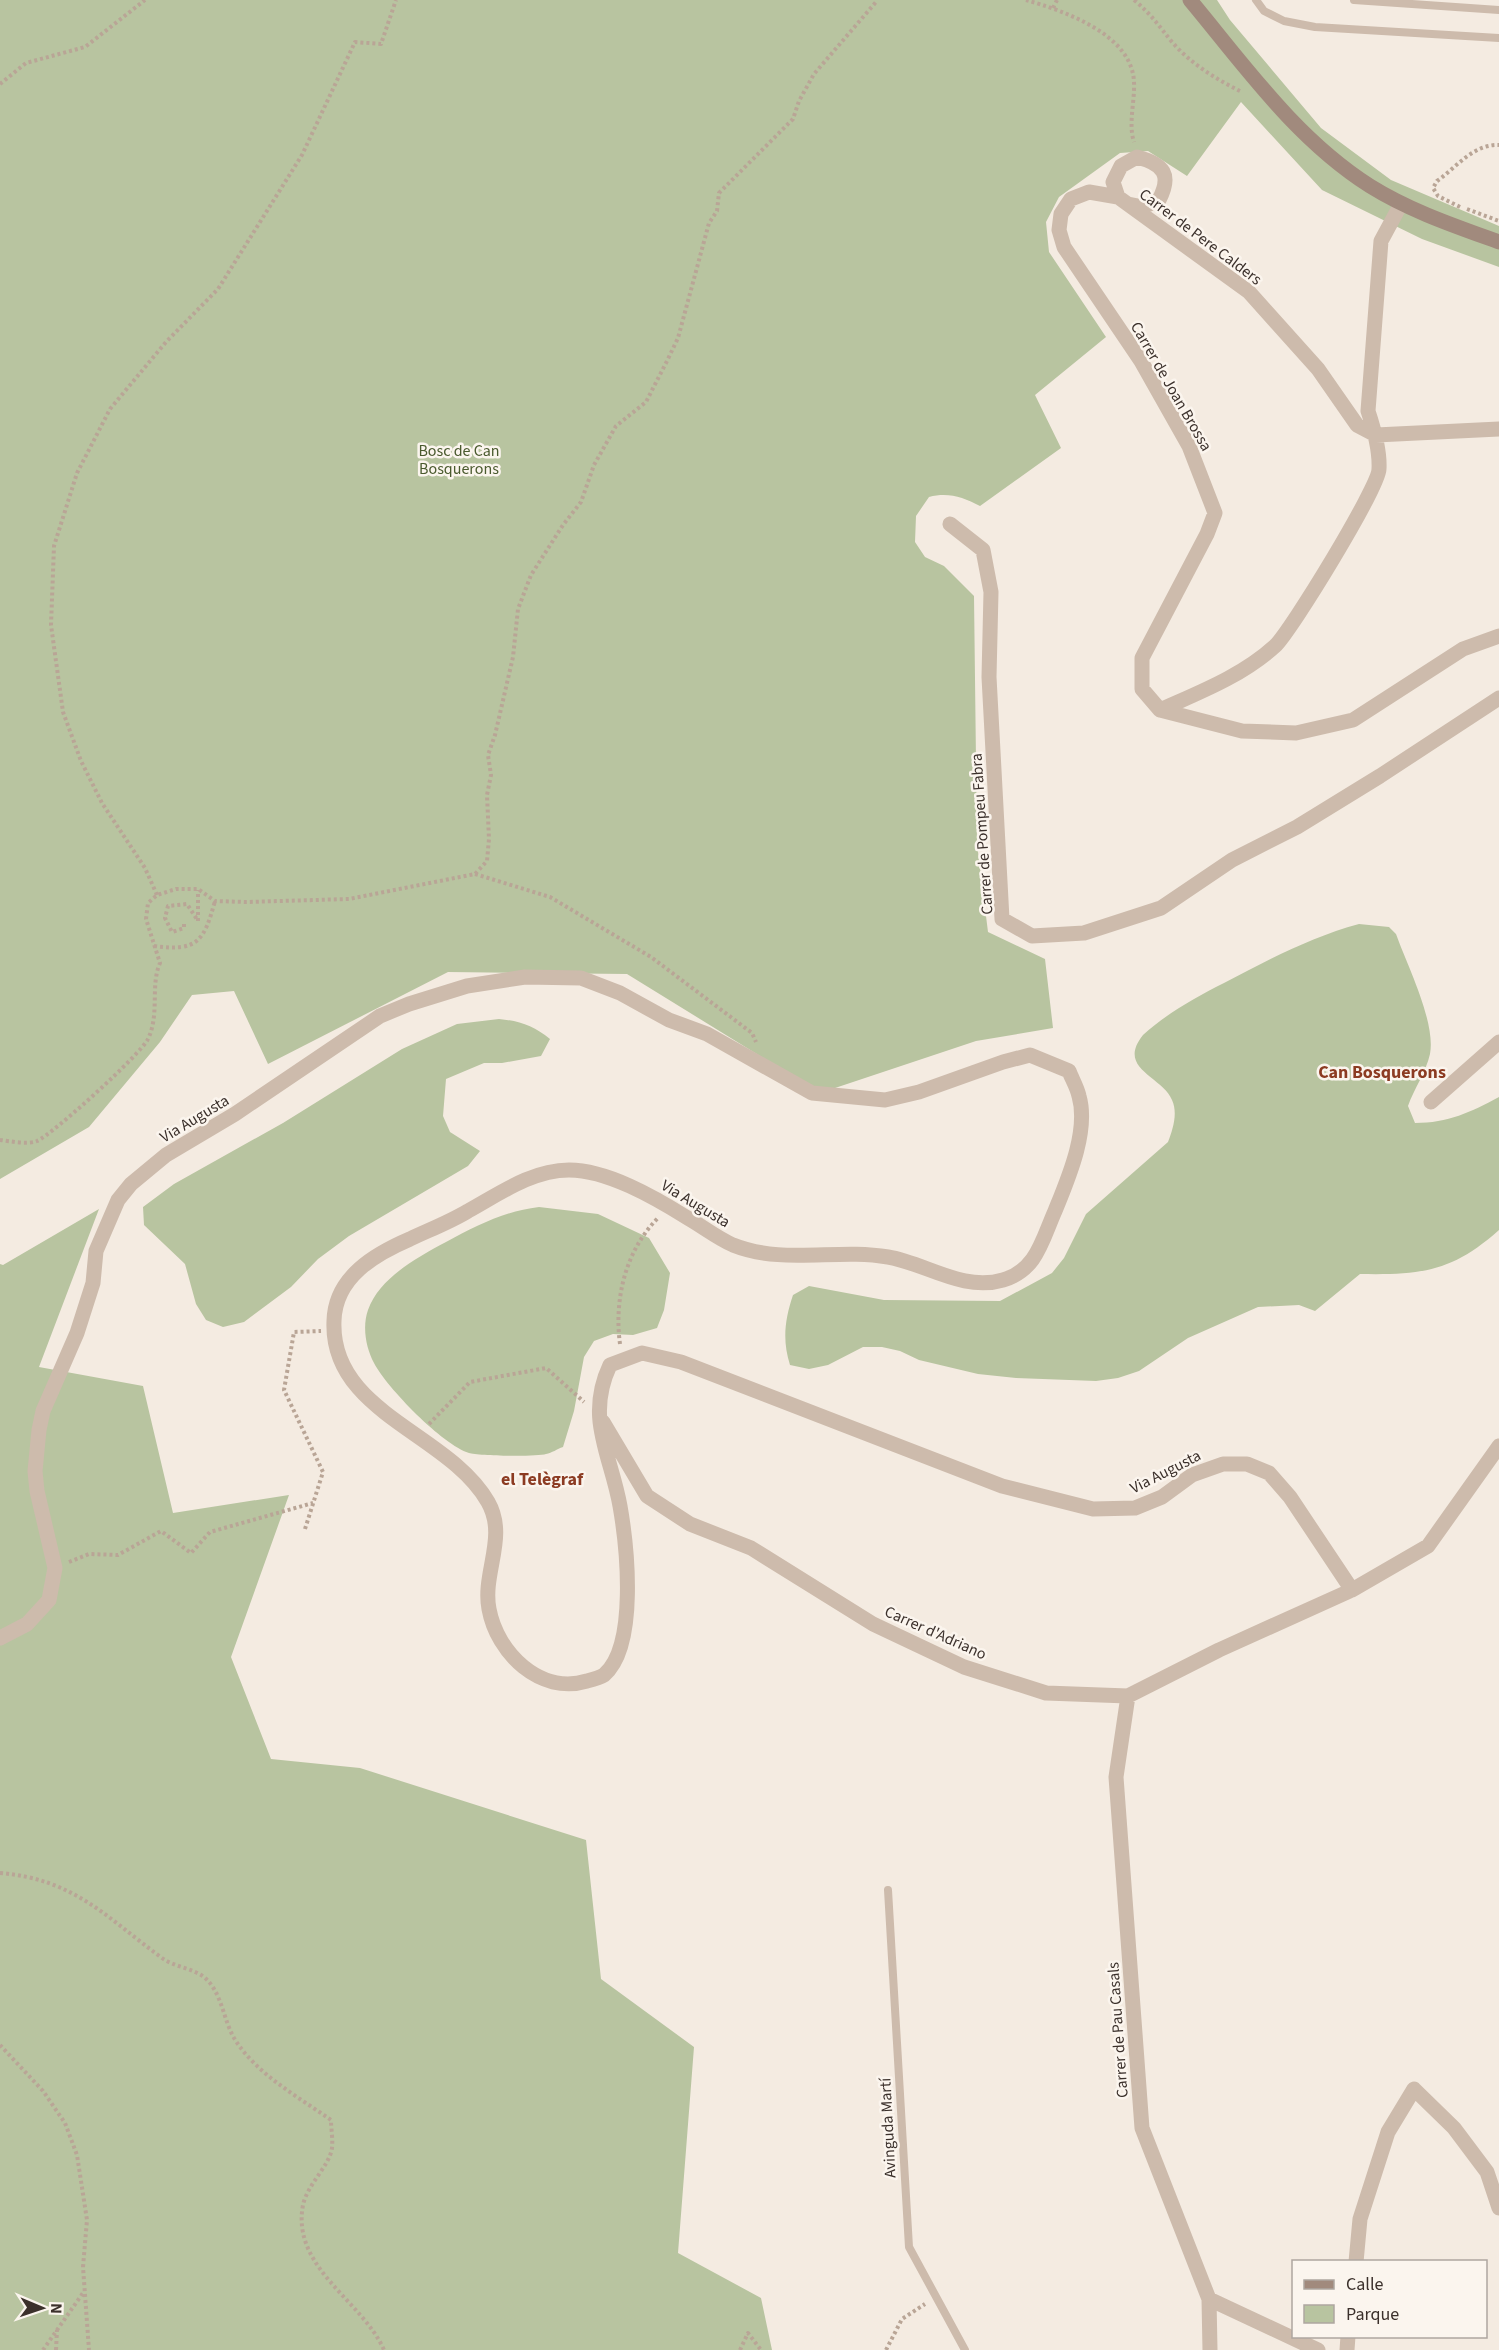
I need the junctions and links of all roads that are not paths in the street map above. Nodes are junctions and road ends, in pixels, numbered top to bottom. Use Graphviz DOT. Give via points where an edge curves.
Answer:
graph roads {
  1 [pos="1190,0"];
  2 [pos="1256,0"];
  3 [pos="1354,0"];
  4 [pos="1499,10"];
  5 [pos="1499,38"];
  6 [pos="1122,200"];
  7 [pos="1401,204"];
  8 [pos="1061,214"];
  9 [pos="1499,243"];
  10 [pos="1499,429"];
  11 [pos="1376,435"];
  12 [pos="950,524"];
  13 [pos="1499,636"];
  14 [pos="1499,698"];
  15 [pos="1160,710"];
  16 [pos="1499,1042"];
  17 [pos="1431,1102"];
  18 [pos="600,1417"];
  19 [pos="1499,1446"];
  20 [pos="1352,1590"];
  21 [pos="0,1638"];
  22 [pos="1128,1696"];
  23 [pos="888,1890"];
  24 [pos="1499,2208"];
  25 [pos="1356,2260"];
  26 [pos="1209,2299"];
  27 [pos="1292,2338"];
  28 [pos="1292,2338"];
  29 [pos="965,2350"];
  30 [pos="1210,2350"];
  31 [pos="1318,2350"];
  1 -- 7 [label="street" via="1296,127 1370,186"];
  2 -- 5 [label="lane" via="1264,11 1284,21 1316,27"];
  3 -- 4 [label="lane"];
  6 -- 6 [label="street" via="1113,182 1121,166 1138,157 1153,161 1164,172 1166,186 1159,200 1143,207"];
  6 -- 8 [label="street, Carrer de Pere Calders" via="1089,192 1071,199"];
  6 -- 11 [label="street, Carrer de Pere Calders" via="1249,292 1318,369 1357,425"];
  7 -- 9 [label="street"];
  7 -- 11 [label="street" via="1381,241 1368,411"];
  8 -- 15 [label="street, Carrer de Joan Brossa" via="1059,230 1064,247 1141,361 1190,446 1215,513 1142,658 1142,689"];
  10 -- 11 [label="street"];
  11 -- 15 [label="street" via="1380,471 1344,542 1277,644 1236,675"];
  12 -- 14 [label="street, Carrer de Pompeu Fabra" via="983,550 991,592 989,677 1002,919 1032,936 1084,933 1161,908 1232,860 1297,827 1380,776"];
  13 -- 15 [label="street" via="1463,649 1353,720 1296,733 1242,731"];
  16 -- 17 [label="street"];
  18 -- 20 [label="street, Via Augusta" via="601,1383 610,1365 642,1353 681,1362 1002,1486 1093,1509 1135,1508 1162,1497 1192,1475 1223,1464 1247,1464 1269,1473 1290,1497"];
  18 -- 21 [label="street, Via Augusta" via="603,1451 621,1512 625,1619 622,1648 603,1676 573,1685 543,1678 518,1664 497,1638 488,1605 496,1549 494,1513 473,1482 369,1400 351,1378 333,1331 340,1293 373,1256 539,1175 562,1170 582,1170 633,1187 729,1243 750,1251 891,1257 953,1279 998,1282 1017,1274 1036,1258 1062,1194 1080,1133 1081,1099 1069,1071 1030,1055 885,1100 812,1093 707,1034 581,978 496,981 438,994 380,1016 235,1114 166,1155 118,1200 96,1251 93,1283 77,1333 43,1411 35,1471 56,1568 49,1600 27,1624"];
  18 -- 22 [label="street, Carrer d'Adriano" via="647,1496 690,1524 751,1548 873,1624 964,1667 1046,1693"];
  19 -- 20 [label="street, Carrer d'Adriano" via="1428,1545"];
  20 -- 22 [label="street, Carrer d'Adriano"];
  22 -- 26 [label="street, Carrer de Pau Casals" via="1116,1777 1142,2128"];
  23 -- 29 [label="lane, Avinguda Martí" via="909,2247"];
  24 -- 25 [label="street" via="1487,2172 1454,2128 1414,2089 1388,2132 1360,2219"];
  26 -- 27 [label="street"];
  26 -- 30 [label="street, Carrer de Pau Casals"];
  28 -- 31 [label="street"];
}
